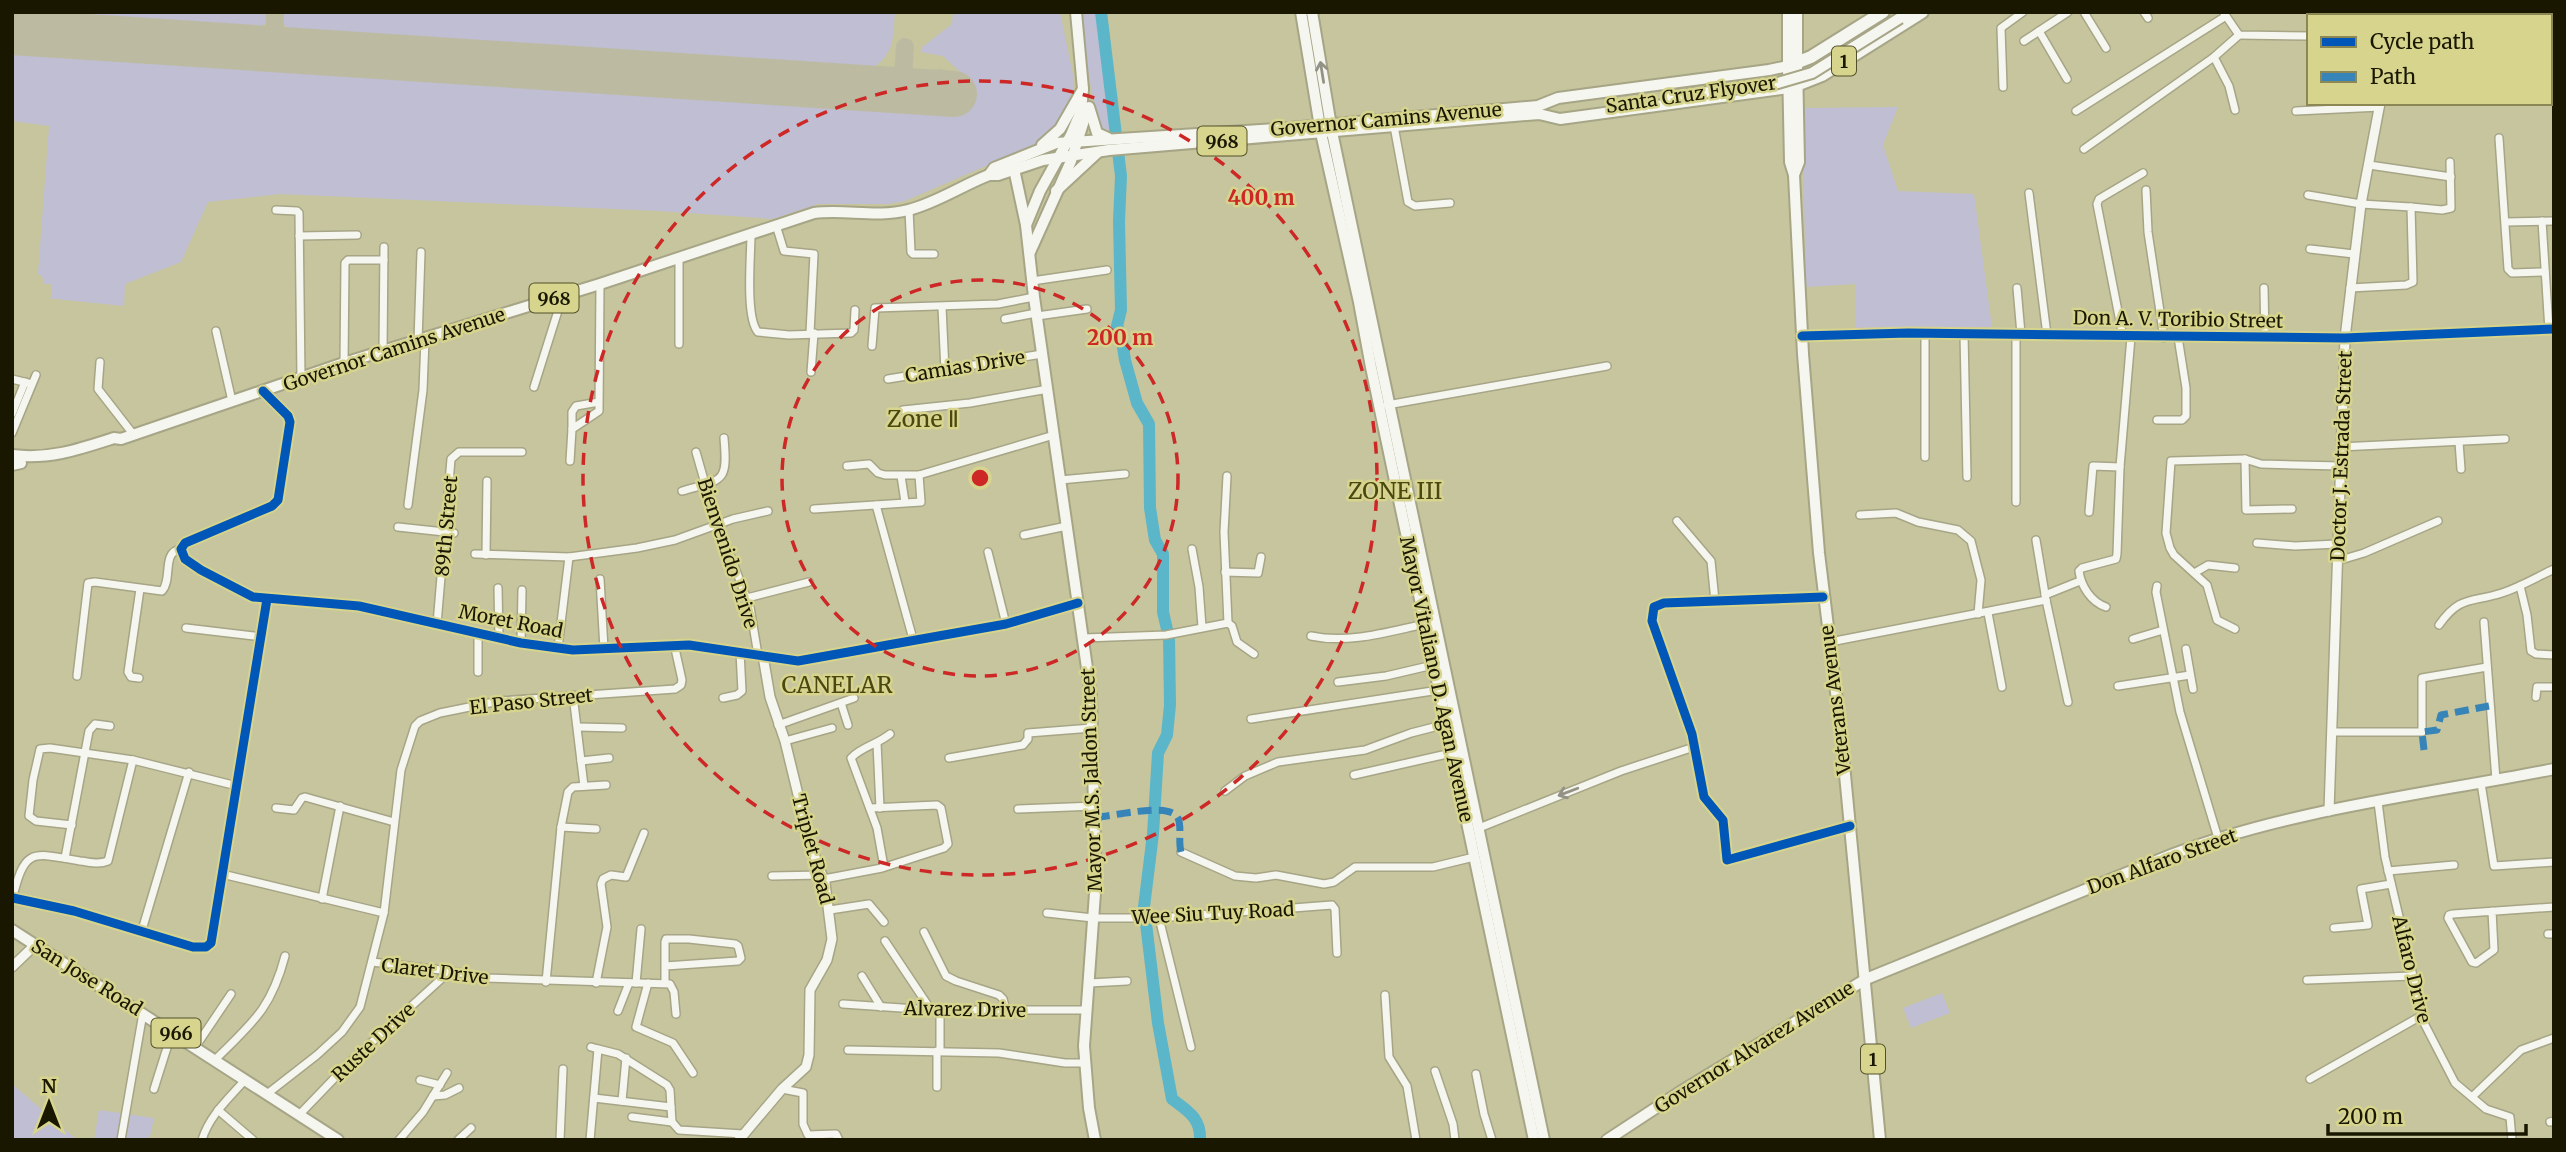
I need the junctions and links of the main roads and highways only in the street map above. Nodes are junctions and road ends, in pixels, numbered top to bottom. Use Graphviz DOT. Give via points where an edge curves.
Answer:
graph roads {
  1 [pos="1076,12"];
  2 [pos="1301,12"];
  3 [pos="1312,12"];
  4 [pos="1788,12"];
  5 [pos="1797,12"];
  6 [pos="1922,12"];
  7 [pos="1881,14"];
  8 [pos="1902,14"];
  9 [pos="1849,33"];
  10 [pos="1889,33"];
  11 [pos="1860,51"];
  12 [pos="1820,52"];
  13 [pos="1793,64"];
  14 [pos="1830,69"];
  15 [pos="1758,72"];
  16 [pos="1722,77"];
  17 [pos="1687,81"];
  18 [pos="1793,87"];
  19 [pos="1083,89"];
  20 [pos="1760,93"];
  21 [pos="1725,97"];
  22 [pos="1689,102"];
  23 [pos="1089,107"];
  24 [pos="1538,110"];
  25 [pos="1326,128"];
  26 [pos="1108,138"];
  27 [pos="1073,142"];
  28 [pos="1122,143"];
  29 [pos="1036,150"];
  30 [pos="1104,151"];
  31 [pos="1073,155"];
  32 [pos="1060,157"];
  33 [pos="1014,169"];
  34 [pos="989,175"];
  35 [pos="1056,191"];
  36 [pos="1026,225"];
  37 [pos="1029,255"];
  38 [pos="12,443"];
  39 [pos="16,460"];
  40 [pos="1425,594"];
  41 [pos="1458,752"];
  42 [pos="2554,769"];
  43 [pos="1478,860"];
  44 [pos="12,930"];
  45 [pos="1866,979"];
  46 [pos="1508,996"];
  47 [pos="335,1139"];
  48 [pos="1095,1140"];
  49 [pos="1534,1140"];
  50 [pos="1544,1140"];
  51 [pos="1607,1140"];
  52 [pos="1880,1140"];
  1 -- 19 [label="main road, Mayor M.S. Jaldon Street"];
  2 -- 25 [label="main road, Mayor Vitaliano D. Agan Avenue"];
  25 -- 3 [label="main road, Mayor Vitaliano D. Agan Avenue, one-way"];
  4 -- 13 [label="main road"];
  5 -- 13 [label="main road"];
  6 -- 10 [label="highway, 1"];
  7 -- 9 [label="highway, 1"];
  7 -- 10 [label="highway"];
  8 -- 24 [label="main road, Santa Cruz Flyover, bridge" via="1812,73 1778,83"];
  9 -- 11 [label="highway"];
  9 -- 12 [label="highway, 1"];
  10 -- 11 [label="highway, 1"];
  11 -- 14 [label="highway, 1"];
  12 -- 13 [label="highway, 1"];
  12 -- 14 [label="highway"];
  13 -- 15 [label="main road, Governor Camins Avenue / 968"];
  13 -- 18 [label="main road, 1"];
  14 -- 18 [label="highway, 1"];
  15 -- 16 [label="main road, Governor Camins Avenue / 968"];
  15 -- 20 [label="main road"];
  16 -- 17 [label="main road, Governor Camins Avenue / 968"];
  16 -- 21 [label="main road"];
  17 -- 22 [label="main road"];
  17 -- 24 [label="main road, Governor Camins Avenue / 968" via="1558,98"];
  18 -- 20 [label="main road, Governor Camins Avenue / 968"];
  18 -- 45 [label="main road, Veterans Avenue / 1" via="1790,162 1823,597"];
  19 -- 23 [label="main road, Mayor M.S. Jaldon Street"];
  19 -- 27 [label="main road, Mayor M.S. Jaldon Street"];
  19 -- 29 [label="main road" via="1060,129"];
  20 -- 21 [label="main road, Governor Camins Avenue / 968"];
  21 -- 22 [label="main road, Governor Camins Avenue / 968"];
  22 -- 24 [label="main road, Governor Camins Avenue / 968" via="1560,118"];
  23 -- 26 [label="main road" via="1097,133"];
  23 -- 27 [label="main road, Mayor M.S. Jaldon Street"];
  24 -- 25 [label="main road, Governor Camins Avenue / 968"];
  24 -- 25 [label="main road, Governor Camins Avenue / 968" via="1394,126"];
  25 -- 28 [label="main road, Governor Camins Avenue / 968"];
  25 -- 40 [label="main road, Mayor Vitaliano D. Agan Avenue" via="1359,302"];
  26 -- 27 [label="main road, Governor Camins Avenue / 968"];
  26 -- 28 [label="main road, Governor Camins Avenue / 968"];
  27 -- 29 [label="main road, Governor Camins Avenue / 968"];
  27 -- 31 [label="main road, Mayor M.S. Jaldon Street"];
  27 -- 32 [label="main road, Mayor M.S. Jaldon Street"];
  28 -- 30 [label="main road, Governor Camins Avenue / 968"];
  29 -- 34 [label="main road, Governor Camins Avenue / 968" via="994,168"];
  30 -- 31 [label="main road, Governor Camins Avenue / 968"];
  30 -- 35 [label="main road"];
  31 -- 32 [label="main road, Governor Camins Avenue / 968"];
  31 -- 35 [label="main road, Mayor M.S. Jaldon Street"];
  32 -- 33 [label="main road, Governor Camins Avenue / 968"];
  32 -- 36 [label="main road, Mayor M.S. Jaldon Street"];
  33 -- 34 [label="main road, Governor Camins Avenue / 968"];
  33 -- 36 [label="main road"];
  34 -- 39 [label="main road, Governor Camins Avenue / 968" via="909,210 814,213 121,439"];
  35 -- 37 [label="main road, Mayor M.S. Jaldon Street"];
  36 -- 37 [label="main road, Mayor M.S. Jaldon Street"];
  37 -- 48 [label="main road, Mayor M.S. Jaldon Street" via="1091,696 1096,879 1085,1063"];
  38 -- 39 [label="main road"];
  40 -- 41 [label="main road, Mayor Vitaliano D. Agan Avenue"];
  40 -- 41 [label="main road, Mayor Vitaliano D. Agan Avenue" via="1424,624 1446,724"];
  41 -- 43 [label="main road, Mayor Vitaliano D. Agan Avenue"];
  41 -- 43 [label="main road, Mayor Vitaliano D. Agan Avenue" via="1479,828"];
  42 -- 45 [label="main road, Don Alfaro Street" via="2329,811 2218,838"];
  43 -- 46 [label="main road, Mayor Vitaliano D. Agan Avenue"];
  44 -- 47 [label="main road, San Jose Road / 966"];
  45 -- 51 [label="main road, Governor Alvarez Avenue"];
  45 -- 52 [label="main road, Veterans Avenue / 1"];
  46 -- 49 [label="main road, Mayor Vitaliano D. Agan Avenue"];
  46 -- 50 [label="main road, Mayor Vitaliano D. Agan Avenue"];
}
